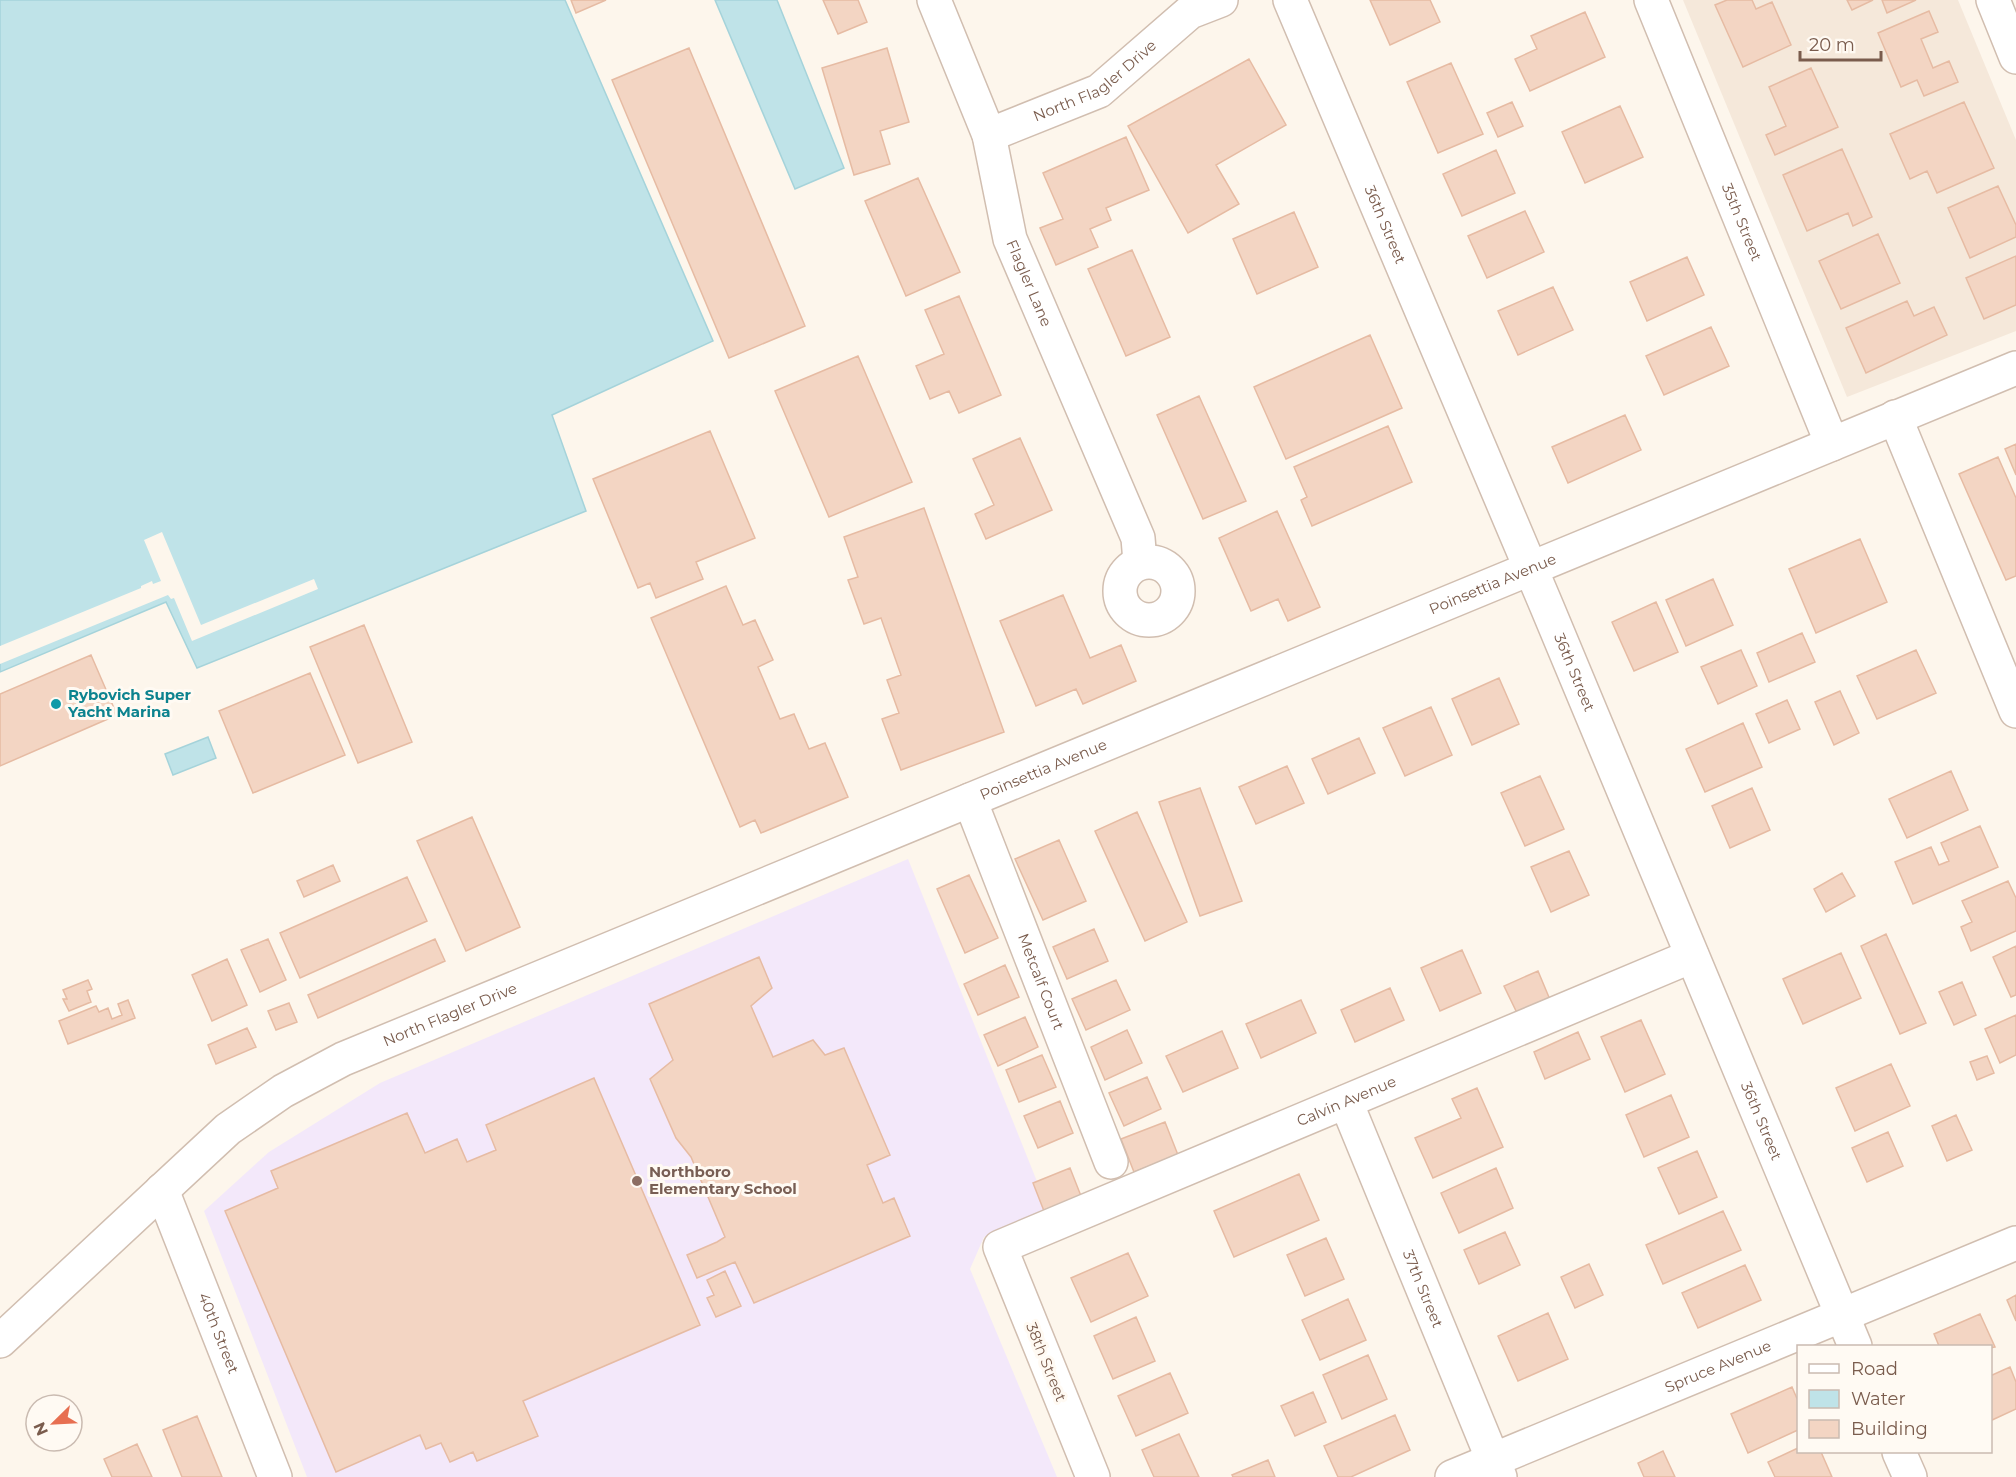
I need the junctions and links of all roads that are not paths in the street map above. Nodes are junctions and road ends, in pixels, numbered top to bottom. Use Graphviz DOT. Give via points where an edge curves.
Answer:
graph roads {
  1 [pos="934,0"];
  2 [pos="1221,0"];
  3 [pos="1290,0"];
  4 [pos="1651,0"];
  5 [pos="1993,0"];
  6 [pos="1191,6"];
  7 [pos="2016,57"];
  8 [pos="989,135"];
  9 [pos="2016,368"];
  10 [pos="1896,417"];
  11 [pos="1832,444"];
  12 [pos="1140,562"];
  13 [pos="1531,568"];
  14 [pos="2016,711"];
  15 [pos="970,800"];
  16 [pos="1692,956"];
  17 [pos="1346,1102"];
  18 [pos="1112,1162"];
  19 [pos="162,1190"];
  20 [pos="2016,1243"];
  21 [pos="1000,1247"];
  22 [pos="1842,1316"];
  23 [pos="0,1341"];
  24 [pos="1854,1345"];
  25 [pos="1899,1453"];
  26 [pos="1497,1468"];
  27 [pos="275,1477"];
  28 [pos="1093,1477"];
  29 [pos="1452,1477"];
  30 [pos="1910,1477"];
  1 -- 8 [label="street, Flagler Lane"];
  2 -- 6 [label="street, North Flagler Drive"];
  3 -- 13 [label="street, 36th Street"];
  4 -- 11 [label="street, 35th Street"];
  5 -- 7 [label="street"];
  6 -- 8 [label="street, North Flagler Drive" via="1099,91"];
  8 -- 12 [label="street, Flagler Lane" via="1010,239 1138,538"];
  9 -- 10 [label="street, Poinsettia Avenue"];
  10 -- 11 [label="street, Poinsettia Avenue"];
  10 -- 14 [label="street"];
  11 -- 13 [label="street, Poinsettia Avenue"];
  13 -- 15 [label="street, Poinsettia Avenue"];
  13 -- 16 [label="street, 36th Street"];
  15 -- 18 [label="street, Metcalf Court"];
  15 -- 19 [label="street, North Flagler Drive" via="343,1059 283,1091 228,1130"];
  16 -- 17 [label="street, Calvin Avenue"];
  16 -- 22 [label="street, 36th Street"];
  17 -- 21 [label="street, Calvin Avenue"];
  17 -- 26 [label="street, 37th Street"];
  19 -- 23 [label="street, North Flagler Drive"];
  19 -- 27 [label="street, 40th Street"];
  20 -- 22 [label="street, Spruce Avenue"];
  21 -- 28 [label="street, 38th Street"];
  22 -- 24 [label="street, 36th Street"];
  22 -- 26 [label="street, Spruce Avenue"];
  25 -- 30 [label="street"];
  26 -- 29 [label="street, Spruce Avenue"];
}
